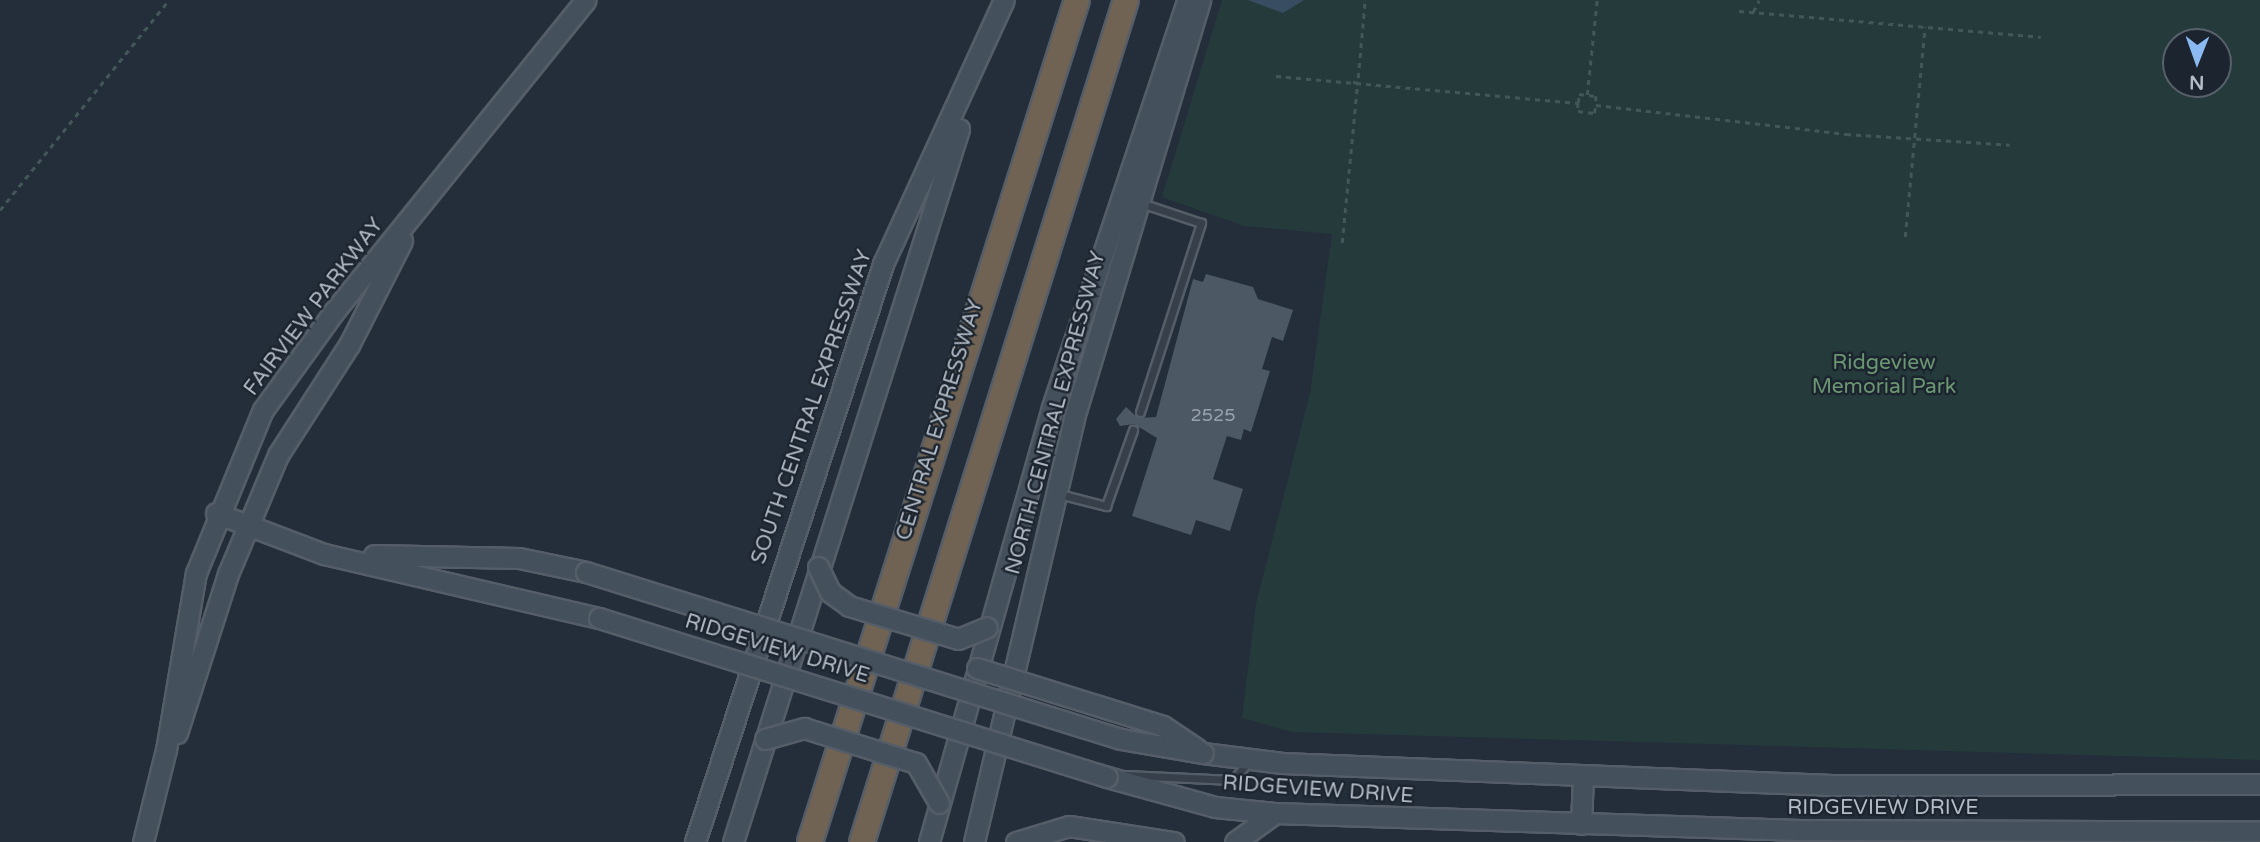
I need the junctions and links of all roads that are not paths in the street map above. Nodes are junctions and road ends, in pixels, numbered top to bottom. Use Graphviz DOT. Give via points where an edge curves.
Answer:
graph roads {
  1 [pos="586,0"];
  2 [pos="1004,0"];
  3 [pos="1077,0"];
  4 [pos="1126,0"];
  5 [pos="1187,0"];
  6 [pos="1200,0"];
  7 [pos="986,49"];
  8 [pos="1138,202"];
  9 [pos="420,205"];
  10 [pos="1140,412"];
  11 [pos="1133,430"];
  12 [pos="1055,493"];
  13 [pos="216,513"];
  14 [pos="246,525"];
  15 [pos="324,554"];
  16 [pos="818,567"];
  17 [pos="988,627"];
  18 [pos="796,636"];
  19 [pos="977,668"];
  20 [pos="785,674"];
  21 [pos="970,692"];
  22 [pos="960,730"];
  23 [pos="765,739"];
  24 [pos="1203,753"];
  25 [pos="1250,760"];
  26 [pos="1583,776"];
  27 [pos="1107,778"];
  28 [pos="2260,784"];
  29 [pos="939,803"];
  30 [pos="154,804"];
  31 [pos="1275,813"];
  32 [pos="1581,824"];
  33 [pos="2260,832"];
  34 [pos="143,842"];
  35 [pos="695,842"];
  36 [pos="733,842"];
  37 [pos="810,842"];
  38 [pos="862,842"];
  39 [pos="929,842"];
  40 [pos="974,842"];
  41 [pos="1016,842"];
  42 [pos="1174,842"];
  43 [pos="1235,842"];
  1 -- 9 [label="main road, FAIRVIEW PARKWAY"];
  2 -- 7 [label="main road, SOUTH CENTRAL EXPRESSWAY"];
  3 -- 37 [label="highway, CENTRAL EXPRESSWAY"];
  4 -- 38 [label="highway"];
  5 -- 17 [label="main road" via="1052,407"];
  6 -- 8 [label="main road, NORTH CENTRAL EXPRESSWAY"];
  7 -- 16 [label="main road"];
  7 -- 35 [label="main road, SOUTH CENTRAL EXPRESSWAY" via="883,264"];
  8 -- 10 [label="lane" via="1201,223"];
  8 -- 12 [label="main road, NORTH CENTRAL EXPRESSWAY"];
  9 -- 13 [label="main road, FAIRVIEW PARKWAY" via="284,378"];
  9 -- 14 [label="main road, FAIRVIEW PARKWAY" via="349,345 278,455"];
  11 -- 12 [label="lane" via="1105,506"];
  12 -- 40 [label="main road, NORTH CENTRAL EXPRESSWAY"];
  13 -- 14 [label="main road, RIDGEVIEW DRIVE"];
  13 -- 30 [label="main road, FAIRVIEW PARKWAY" via="185,616"];
  14 -- 15 [label="main road, RIDGEVIEW DRIVE"];
  14 -- 30 [label="main road, FAIRVIEW PARKWAY"];
  15 -- 18 [label="main road, RIDGEVIEW DRIVE, bridge" via="519,558 586,572"];
  15 -- 20 [label="main road, RIDGEVIEW DRIVE, bridge" via="532,597"];
  16 -- 17 [label="main road, bridge" via="830,592 849,606 958,639"];
  16 -- 18 [label="main road"];
  17 -- 19 [label="main road"];
  18 -- 20 [label="main road"];
  18 -- 21 [label="main road, RIDGEVIEW DRIVE, bridge"];
  19 -- 21 [label="main road"];
  19 -- 24 [label="main road, bridge" via="1163,726"];
  20 -- 22 [label="main road, RIDGEVIEW DRIVE, bridge"];
  20 -- 23 [label="main road"];
  21 -- 22 [label="main road"];
  21 -- 24 [label="main road, RIDGEVIEW DRIVE, bridge" via="1121,739"];
  22 -- 27 [label="main road, RIDGEVIEW DRIVE, bridge"];
  22 -- 29 [label="main road"];
  23 -- 29 [label="main road, bridge" via="804,728 916,763"];
  23 -- 36 [label="main road"];
  24 -- 25 [label="main road, RIDGEVIEW DRIVE"];
  25 -- 26 [label="main road, RIDGEVIEW DRIVE"];
  25 -- 27 [label="lane" via="1233,780 1145,773"];
  26 -- 28 [label="main road, RIDGEVIEW DRIVE" via="1833,785"];
  26 -- 32 [label="main road"];
  27 -- 31 [label="main road, RIDGEVIEW DRIVE" via="1215,807"];
  29 -- 39 [label="main road"];
  30 -- 34 [label="main road, FAIRVIEW PARKWAY"];
  31 -- 32 [label="main road, RIDGEVIEW DRIVE"];
  31 -- 43 [label="main road"];
  32 -- 33 [label="main road, RIDGEVIEW DRIVE"];
  41 -- 42 [label="main road" via="1069,826"];
}
